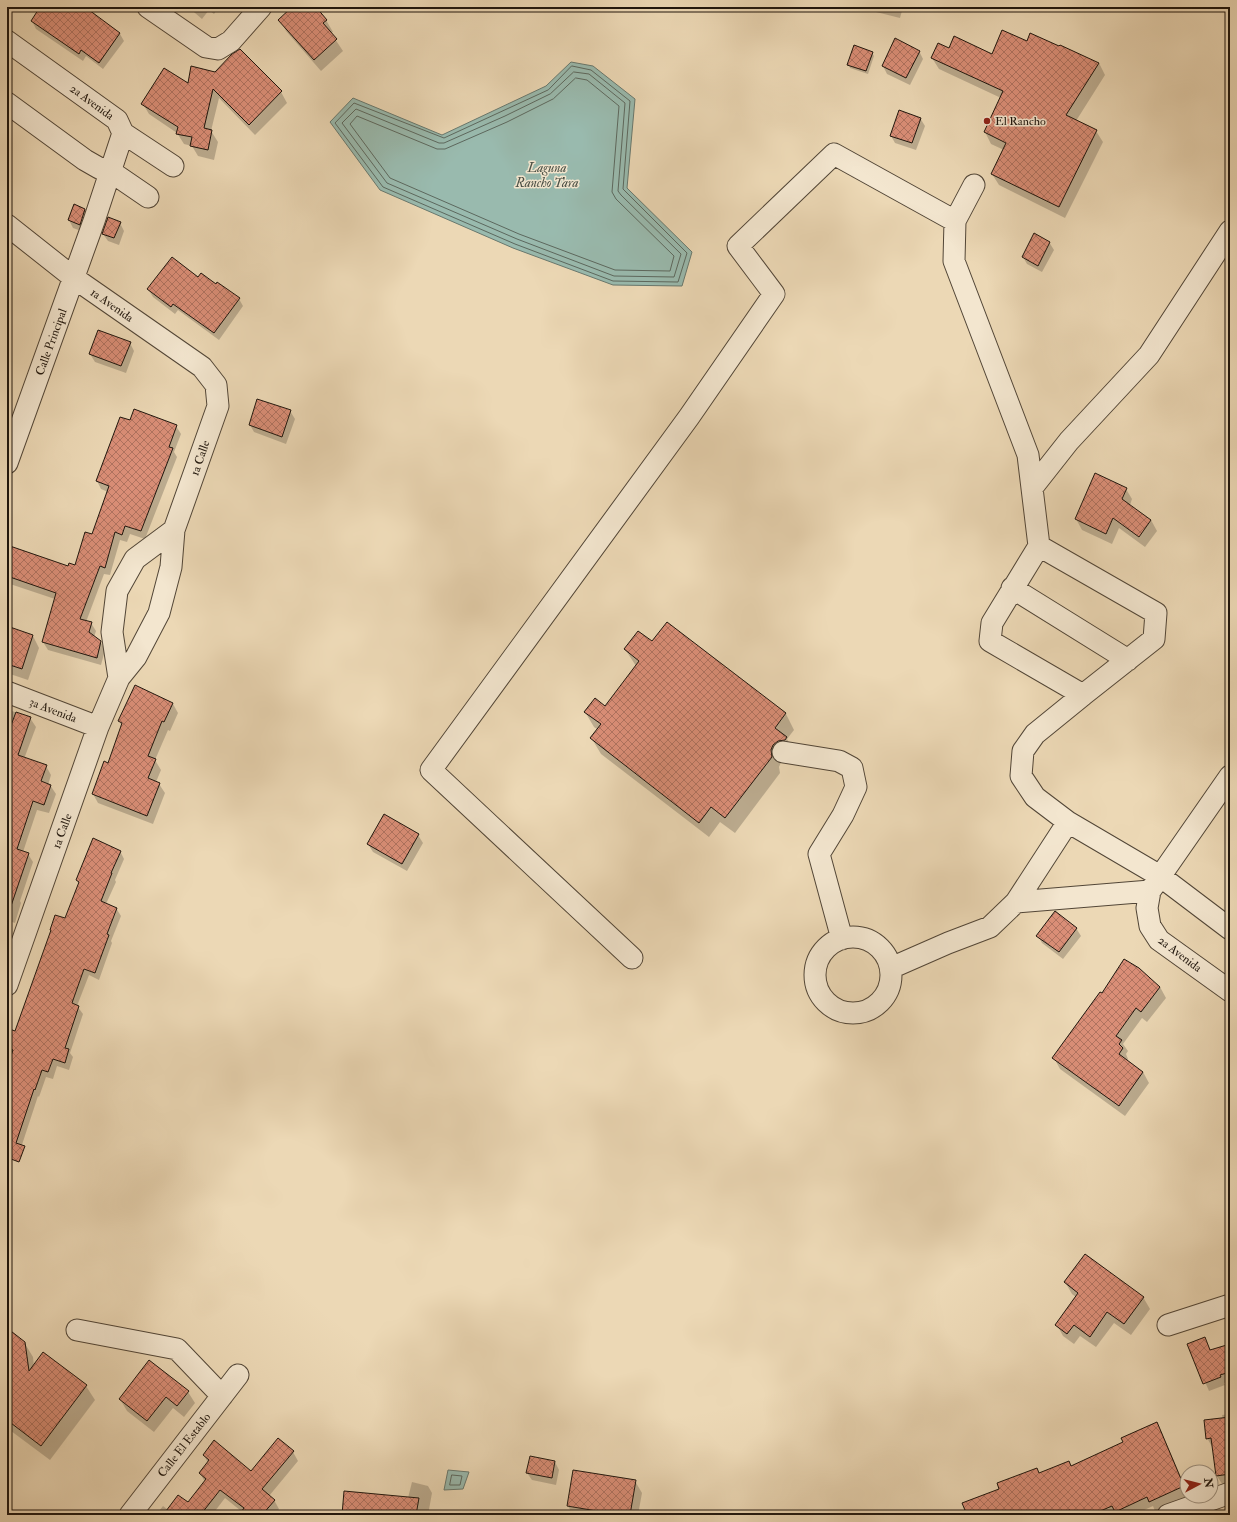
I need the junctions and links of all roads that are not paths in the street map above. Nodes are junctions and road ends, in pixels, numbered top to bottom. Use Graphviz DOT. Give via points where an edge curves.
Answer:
graph roads {
  1 [pos="148,7"];
  2 [pos="261,7"];
  3 [pos="7,41"];
  4 [pos="7,103"];
  5 [pos="123,133"];
  6 [pos="85,160"];
  7 [pos="173,166"];
  8 [pos="110,171"];
  9 [pos="974,185"];
  10 [pos="102,196"];
  11 [pos="148,198"];
  12 [pos="954,221"];
  13 [pos="7,225"];
  14 [pos="1230,231"];
  15 [pos="74,278"];
  16 [pos="216,385"];
  17 [pos="12,431"];
  18 [pos="7,463"];
  19 [pos="1032,488"];
  20 [pos="174,530"];
  21 [pos="1039,546"];
  22 [pos="1012,588"];
  23 [pos="1128,660"];
  24 [pos="119,678"];
  25 [pos="7,692"];
  26 [pos="1083,695"];
  27 [pos="98,727"];
  28 [pos="783,752"];
  29 [pos="1230,776"];
  30 [pos="1068,822"];
  31 [pos="1155,884"];
  32 [pos="1016,902"];
  33 [pos="1230,929"];
  34 [pos="842,939"];
  35 [pos="632,958"];
  36 [pos="891,968"];
  37 [pos="7,985"];
  38 [pos="1230,990"];
  39 [pos="1230,1305"];
  40 [pos="1168,1326"];
  41 [pos="77,1330"];
  42 [pos="238,1374"];
  43 [pos="222,1396"];
  44 [pos="1230,1493"];
  45 [pos="130,1515"];
  46 [pos="1168,1515"];
  1 -- 2 [label="street" via="206,47 218,49 231,41"];
  3 -- 5 [label="street, 2a Avenida" via="118,120"];
  4 -- 6 [label="street"];
  5 -- 7 [label="street, 2a Avenida"];
  5 -- 8 [label="street, Calle Principal"];
  6 -- 8 [label="street"];
  6 -- 10 [label="street"];
  8 -- 10 [label="street, Calle Principal"];
  8 -- 11 [label="street"];
  9 -- 12 [label="street"];
  10 -- 15 [label="street, Calle Principal"];
  12 -- 19 [label="street" via="954,261 1028,455"];
  12 -- 35 [label="street" via="834,154 738,246 774,294 688,417 431,770"];
  13 -- 15 [label="street, 1a Avenida"];
  14 -- 19 [label="street" via="1149,355 1068,441"];
  15 -- 16 [label="street, 1a Avenida" via="202,367"];
  15 -- 17 [label="street, Calle Principal"];
  16 -- 20 [label="street, 1a Calle" via="218,406"];
  17 -- 18 [label="street, Calle Principal"];
  19 -- 21 [label="street"];
  20 -- 24 [label="street, 1a Calle" via="171,567 159,613 136,657"];
  20 -- 24 [label="street" via="135,559 117,591 112,632"];
  21 -- 22 [label="street"];
  21 -- 23 [label="street" via="1156,613 1154,639"];
  22 -- 23 [label="street"];
  22 -- 26 [label="street" via="992,623 990,641"];
  23 -- 26 [label="street"];
  24 -- 27 [label="street, 1a Calle"];
  25 -- 27 [label="street, 3a Avenida"];
  26 -- 30 [label="street" via="1035,734 1023,751 1021,776 1035,797"];
  27 -- 37 [label="street, 1a Calle"];
  28 -- 34 [label="street" via="839,761 852,768 856,787 820,854"];
  29 -- 31 [label="street"];
  30 -- 31 [label="street"];
  30 -- 32 [label="street"];
  31 -- 32 [label="street"];
  31 -- 33 [label="street"];
  31 -- 38 [label="street, 2a Avenida" via="1147,908 1150,926 1159,940"];
  32 -- 36 [label="street" via="990,926"];
  34 -- 36 [label="street" via="854,937 878,946"];
  34 -- 36 [label="street" via="830,945 821,954 816,966 819,991 836,1009 847,1013 859,1013 881,1002 888,992"];
  39 -- 40 [label="street"];
  41 -- 43 [label="street" via="177,1349"];
  42 -- 43 [label="street, Calle El Establo"];
  43 -- 45 [label="street, Calle El Establo"];
  44 -- 46 [label="street"];
}
